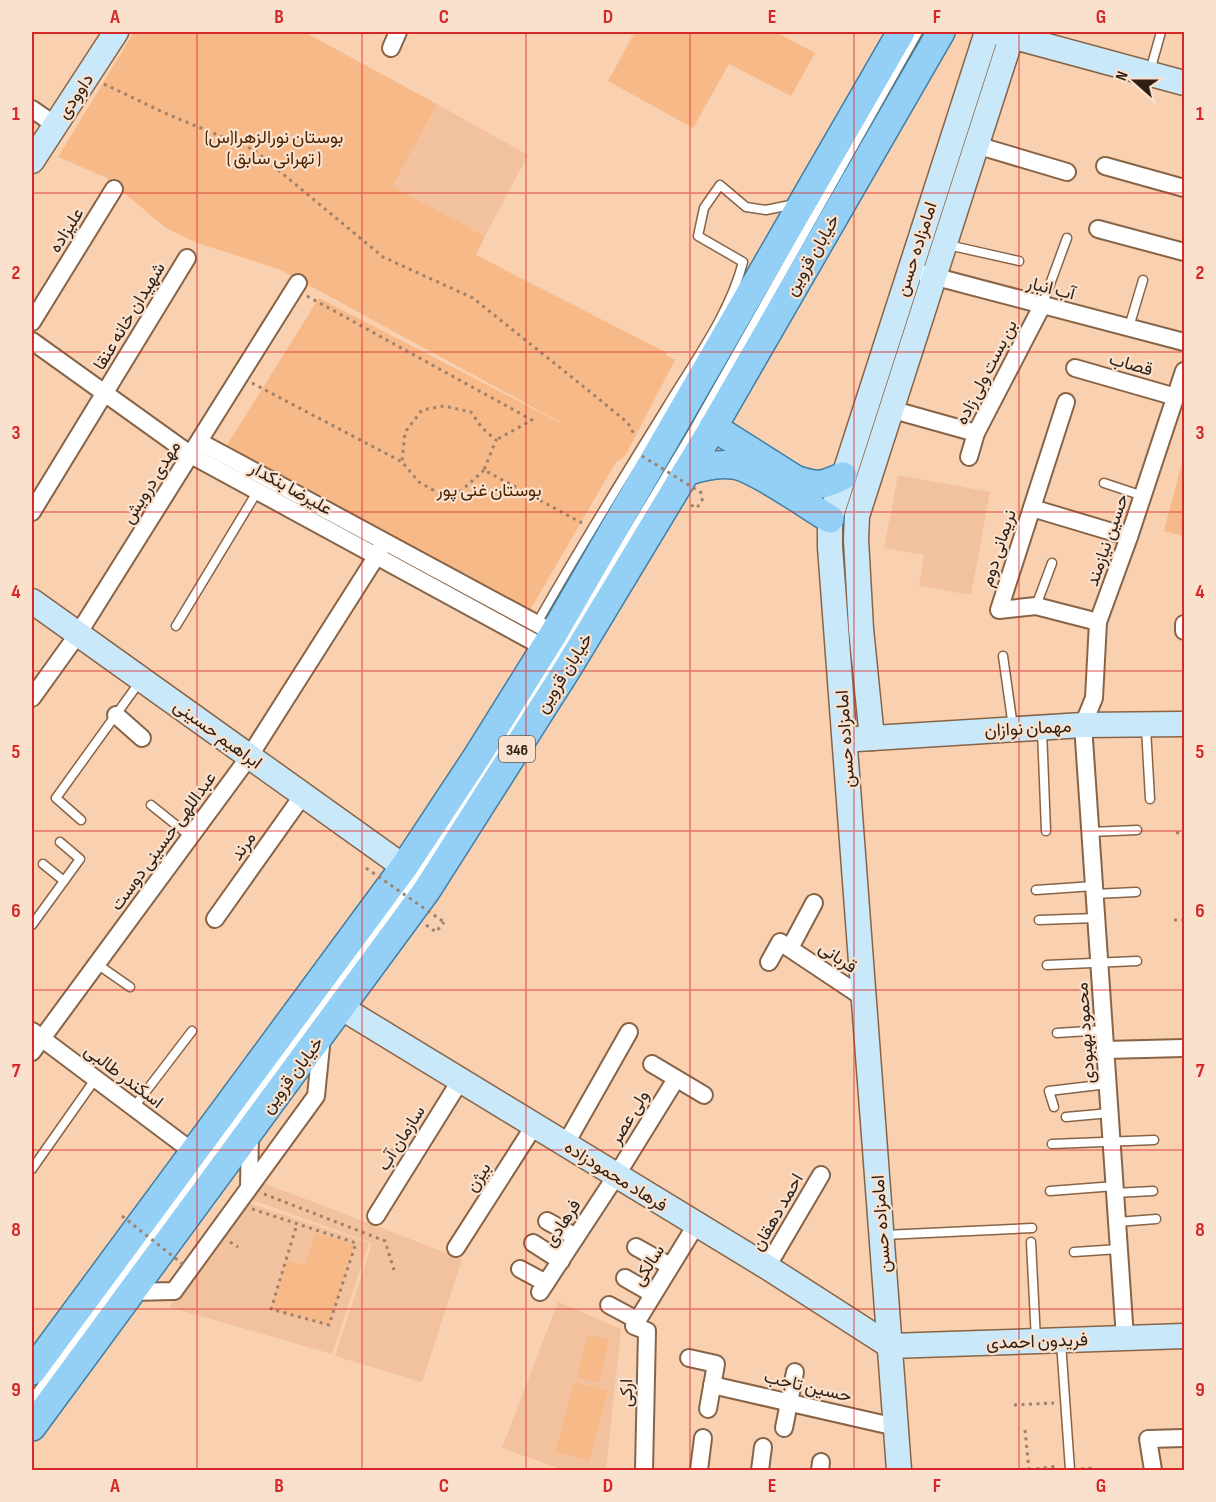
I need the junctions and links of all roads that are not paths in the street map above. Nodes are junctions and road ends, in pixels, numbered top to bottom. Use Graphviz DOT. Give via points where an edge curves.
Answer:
graph roads {
  1 [pos="116,32"];
  2 [pos="398,32"];
  3 [pos="901,32"];
  4 [pos="918,32"];
  5 [pos="941,32"];
  6 [pos="987,32"];
  7 [pos="1161,32"];
  8 [pos="1005,33"];
  9 [pos="391,48"];
  10 [pos="1149,73"];
  11 [pos="1185,83"];
  12 [pos="32,109"];
  13 [pos="55,126"];
  14 [pos="976,145"];
  15 [pos="32,160"];
  16 [pos="1105,166"];
  17 [pos="1067,172"];
  18 [pos="1185,188"];
  19 [pos="114,189"];
  20 [pos="803,202"];
  21 [pos="1098,229"];
  22 [pos="1067,237"];
  23 [pos="945,244"];
  24 [pos="1185,252"];
  25 [pos="187,258"];
  26 [pos="1019,261"];
  27 [pos="909,270"];
  28 [pos="934,276"];
  29 [pos="1143,280"];
  30 [pos="296,286"];
  31 [pos="1042,306"];
  32 [pos="32,322"];
  33 [pos="1129,327"];
  34 [pos="32,341"];
  35 [pos="1185,342"];
  36 [pos="1075,368"];
  37 [pos="1185,371"];
  38 [pos="104,394"];
  39 [pos="1176,397"];
  40 [pos="1066,402"];
  41 [pos="890,410"];
  42 [pos="713,427"];
  43 [pos="976,433"];
  44 [pos="196,448"];
  45 [pos="969,457"];
  46 [pos="686,472"];
  47 [pos="843,476"];
  48 [pos="1104,483"];
  49 [pos="257,492"];
  50 [pos="1143,496"];
  51 [pos="1032,508"];
  52 [pos="32,512"];
  53 [pos="830,519"];
  54 [pos="1130,537"];
  55 [pos="380,549"];
  56 [pos="1052,563"];
  57 [pos="32,601"];
  58 [pos="1036,606"];
  59 [pos="1098,622"];
  60 [pos="1184,624"];
  61 [pos="176,626"];
  62 [pos="1185,631"];
  63 [pos="78,634"];
  64 [pos="545,636"];
  65 [pos="1003,656"];
  66 [pos="141,680"];
  67 [pos="32,698"];
  68 [pos="116,715"];
  69 [pos="1145,724"];
  70 [pos="1185,724"];
  71 [pos="1083,725"];
  72 [pos="1042,727"];
  73 [pos="1013,729"];
  74 [pos="142,738"];
  75 [pos="872,738"];
  76 [pos="845,740"];
  77 [pos="249,757"];
  78 [pos="303,795"];
  79 [pos="1150,799"];
  80 [pos="151,805"];
  81 [pos="81,820"];
  82 [pos="1137,830"];
  83 [pos="1046,831"];
  84 [pos="1090,832"];
  85 [pos="191,837"];
  86 [pos="60,842"];
  87 [pos="43,864"];
  88 [pos="404,867"];
  89 [pos="64,880"];
  90 [pos="1036,890"];
  91 [pos="1094,890"];
  92 [pos="1136,892"];
  93 [pos="814,903"];
  94 [pos="1096,918"];
  95 [pos="215,919"];
  96 [pos="1038,920"];
  97 [pos="32,925"];
  98 [pos="790,948"];
  99 [pos="1137,961"];
  100 [pos="769,962"];
  101 [pos="1100,962"];
  102 [pos="97,964"];
  103 [pos="1047,965"];
  104 [pos="130,987"];
  105 [pos="864,998"];
  106 [pos="342,1008"];
  107 [pos="1104,1030"];
  108 [pos="192,1031"];
  109 [pos="629,1032"];
  110 [pos="322,1034"];
  111 [pos="1057,1034"];
  112 [pos="37,1035"];
  113 [pos="1185,1048"];
  114 [pos="1106,1050"];
  115 [pos="32,1052"];
  116 [pos="652,1064"];
  117 [pos="96,1078"];
  118 [pos="676,1078"];
  119 [pos="459,1081"];
  120 [pos="1108,1084"];
  121 [pos="704,1095"];
  122 [pos="134,1107"];
  123 [pos="1054,1107"];
  124 [pos="1110,1113"];
  125 [pos="1065,1117"];
  126 [pos="534,1126"];
  127 [pos="250,1130"];
  128 [pos="1154,1140"];
  129 [pos="1112,1141"];
  130 [pos="1052,1144"];
  131 [pos="565,1145"];
  132 [pos="194,1152"];
  133 [pos="32,1169"];
  134 [pos="821,1175"];
  135 [pos="616,1176"];
  136 [pos="249,1187"];
  137 [pos="1115,1189"];
  138 [pos="1050,1191"];
  139 [pos="1153,1191"];
  140 [pos="376,1216"];
  141 [pos="1156,1219"];
  142 [pos="547,1221"];
  143 [pos="1117,1222"];
  144 [pos="696,1225"];
  145 [pos="1032,1228"];
  146 [pos="881,1235"];
  147 [pos="576,1237"];
  148 [pos="1031,1242"];
  149 [pos="533,1243"];
  150 [pos="636,1247"];
  151 [pos="456,1248"];
  152 [pos="1119,1249"];
  153 [pos="1074,1252"];
  154 [pos="561,1261"];
  155 [pos="670,1266"];
  156 [pos="768,1268"];
  157 [pos="520,1269"];
  158 [pos="625,1278"];
  159 [pos="131,1292"];
  160 [pos="653,1294"];
  161 [pos="609,1305"];
  162 [pos="635,1323"];
  163 [pos="1185,1336"];
  164 [pos="1125,1338"];
  165 [pos="1060,1340"];
  166 [pos="1036,1341"];
  167 [pos="890,1346"];
  168 [pos="689,1358"];
  169 [pos="32,1371"];
  170 [pos="795,1372"];
  171 [pos="712,1384"];
  172 [pos="32,1399"];
  173 [pos="789,1402"];
  174 [pos="708,1409"];
  175 [pos="32,1427"];
  176 [pos="896,1427"];
  177 [pos="784,1428"];
  178 [pos="703,1438"];
  179 [pos="1185,1438"];
  180 [pos="763,1447"];
  181 [pos="1069,1467"];
  182 [pos="644,1470"];
  183 [pos="699,1470"];
  184 [pos="760,1470"];
  185 [pos="899,1470"];
  186 [pos="1153,1470"];
  1 -- 13 [label="main road, داوودی"];
  2 -- 9 [label="street"];
  3 -- 20 [label="main road, خیابان قزوین / 346"];
  4 -- 172 [label="lane" via="693,431 563,648 454,819 395,907"];
  5 -- 42 [label="main road, خیابان قزوین / 346"];
  6 -- 27 [label="main road, امامزاده حسن"];
  7 -- 10 [label="lane"];
  8 -- 10 [label="main road"];
  8 -- 14 [label="main road, امامزاده حسن"];
  10 -- 11 [label="main road"];
  12 -- 13 [label="street"];
  13 -- 15 [label="main road, داوودی"];
  14 -- 17 [label="street"];
  14 -- 23 [label="main road, امامزاده حسن"];
  16 -- 18 [label="street"];
  19 -- 32 [label="street, علیزاده"];
  20 -- 64 [label="main road, خیابان قزوین / 346"];
  20 -- 64 [label="lane" via="766,210 746,207 720,185 704,208 699,236 743,262 737,286 642,452 592,529"];
  21 -- 24 [label="street"];
  22 -- 31 [label="lane"];
  23 -- 26 [label="lane"];
  23 -- 28 [label="main road, امامزاده حسن"];
  25 -- 38 [label="street, شهیدان خانه‌ عنقا"];
  27 -- 28 [label="street, آب انبار"];
  27 -- 47 [label="main road, امامزاده حسن"];
  28 -- 31 [label="street, آب انبار"];
  28 -- 41 [label="main road, امامزاده حسن"];
  29 -- 33 [label="lane"];
  30 -- 44 [label="street, مهدی درویش"];
  31 -- 33 [label="street, آب انبار"];
  31 -- 43 [label="street, بن بست ولی زاده"];
  33 -- 35 [label="street, آب انبار"];
  34 -- 38 [label="street, علیرضا بنکدار"];
  36 -- 39 [label="street, قصاب"];
  37 -- 39 [label="street, حسین نیازمند"];
  38 -- 44 [label="street, علیرضا بنکدار"];
  38 -- 52 [label="street, شهیدان خانه‌ عنقا"];
  39 -- 50 [label="street, حسین نیازمند"];
  40 -- 51 [label="street, نریمانی دوم"];
  41 -- 43 [label="street"];
  41 -- 75 [label="main road, امامزاده حسن" via="857,516 861,629"];
  42 -- 46 [label="main road, خیابان قزوین / 346"];
  42 -- 47 [label="main road" via="795,479 825,485"];
  43 -- 45 [label="street, بن بست ولی زاده"];
  44 -- 49 [label="street, علیرضا بنکدار"];
  44 -- 55 [label="street, علیرضا بنکدار"];
  44 -- 63 [label="street, مهدی درویش"];
  46 -- 53 [label="main road" via="734,465"];
  46 -- 106 [label="main road, خیابان قزوین / 346" via="427,890"];
  47 -- 53 [label="main road, امامزاده حسن"];
  48 -- 50 [label="lane"];
  49 -- 55 [label="street, علیرضا بنکدار"];
  49 -- 61 [label="lane"];
  50 -- 54 [label="street, حسین نیازمند"];
  51 -- 54 [label="street"];
  51 -- 58 [label="street, نریمانی دوم" via="999,610"];
  53 -- 76 [label="main road, امامزاده حسن"];
  54 -- 59 [label="street, حسین نیازمند"];
  55 -- 64 [label="street, علیرضا بنکدار"];
  55 -- 64 [label="street, علیرضا بنکدار"];
  55 -- 77 [label="street, عبداللهی حسینی دوست"];
  56 -- 58 [label="lane"];
  57 -- 63 [label="main road, ابراهیم حسینی"];
  58 -- 59 [label="street, نریمانی دوم"];
  59 -- 71 [label="street, حسین نیازمند" via="1094,698"];
  60 -- 62 [label="street"];
  63 -- 66 [label="main road, ابراهیم حسینی"];
  63 -- 67 [label="street, مهدی درویش"];
  64 -- 88 [label="main road, خیابان قزوین / 346" via="478,755"];
  65 -- 73 [label="lane"];
  66 -- 68 [label="lane"];
  66 -- 77 [label="main road, ابراهیم حسینی"];
  68 -- 74 [label="street"];
  68 -- 81 [label="lane" via="56,798"];
  69 -- 70 [label="main road, مهمان نوازان"];
  69 -- 71 [label="main road, مهمان نوازان"];
  69 -- 79 [label="lane"];
  71 -- 72 [label="main road, مهمان نوازان"];
  71 -- 84 [label="street, محمود بهبودی"];
  72 -- 73 [label="main road, مهمان نوازان"];
  72 -- 83 [label="lane"];
  73 -- 75 [label="main road, مهمان نوازان"];
  75 -- 76 [label="main road, مهمان نوازان"];
  76 -- 105 [label="main road, امامزاده حسن"];
  77 -- 78 [label="main road, ابراهیم حسینی"];
  77 -- 85 [label="street, عبداللهی حسینی دوست"];
  78 -- 88 [label="main road, ابراهیم حسینی"];
  78 -- 95 [label="street, مرند"];
  80 -- 85 [label="lane"];
  82 -- 84 [label="lane"];
  84 -- 91 [label="street, محمود بهبودی"];
  85 -- 102 [label="street, عبداللهی حسینی دوست"];
  86 -- 89 [label="lane" via="80,859"];
  87 -- 89 [label="lane"];
  88 -- 132 [label="main road, خیابان قزوین / 346"];
  89 -- 97 [label="lane"];
  90 -- 91 [label="lane"];
  91 -- 92 [label="lane"];
  91 -- 94 [label="street, محمود بهبودی"];
  93 -- 98 [label="street"];
  94 -- 96 [label="lane"];
  94 -- 101 [label="street, محمود بهبودی"];
  98 -- 100 [label="street" via="780,942"];
  98 -- 105 [label="street, قربانی"];
  99 -- 101 [label="lane"];
  101 -- 103 [label="lane"];
  101 -- 107 [label="street, محمود بهبودی"];
  102 -- 104 [label="lane"];
  102 -- 112 [label="street, عبداللهی حسینی دوست"];
  105 -- 146 [label="main road, امامزاده حسن"];
  106 -- 110 [label="main road, خیابان قزوین / 346"];
  106 -- 119 [label="main road, فرهاد محمودزاده"];
  107 -- 111 [label="lane"];
  107 -- 114 [label="street, محمود بهبودی"];
  108 -- 122 [label="lane"];
  109 -- 131 [label="street"];
  110 -- 127 [label="main road, خیابان قزوین / 346"];
  110 -- 136 [label="street" via="316,1096"];
  112 -- 115 [label="street, عبداللهی حسینی دوست"];
  112 -- 117 [label="street, اسکندر طالبی"];
  113 -- 114 [label="street"];
  114 -- 120 [label="street, محمود بهبودی"];
  116 -- 118 [label="street"];
  117 -- 122 [label="street, اسکندر طالبی"];
  117 -- 133 [label="lane"];
  118 -- 121 [label="street"];
  118 -- 135 [label="street, ولی عصر"];
  119 -- 126 [label="main road, فرهاد محمودزاده"];
  119 -- 140 [label="street, سازمان آب"];
  120 -- 123 [label="lane" via="1049,1090"];
  120 -- 124 [label="street, محمود بهبودی"];
  122 -- 132 [label="street, اسکندر طالبی"];
  124 -- 125 [label="lane"];
  124 -- 129 [label="street, محمود بهبودی"];
  126 -- 131 [label="main road, فرهاد محمودزاده"];
  126 -- 151 [label="street, بیژن"];
  127 -- 136 [label="street"];
  127 -- 159 [label="main road, خیابان قزوین / 346"];
  128 -- 129 [label="lane"];
  129 -- 130 [label="lane"];
  129 -- 137 [label="street, محمود بهبودی"];
  131 -- 135 [label="main road, فرهاد محمودزاده"];
  132 -- 169 [label="main road, خیابان قزوین / 346"];
  134 -- 156 [label="street, احمد دهقان"];
  135 -- 144 [label="main road, فرهاد محمودزاده"];
  135 -- 147 [label="street, فرهادی"];
  136 -- 159 [label="street" via="174,1291"];
  137 -- 138 [label="lane"];
  137 -- 139 [label="lane"];
  137 -- 143 [label="street, محمود بهبودی"];
  141 -- 143 [label="lane"];
  142 -- 147 [label="street"];
  143 -- 152 [label="street, محمود بهبودی"];
  144 -- 155 [label="street, سالکی"];
  144 -- 156 [label="main road, فرهاد محمودزاده"];
  145 -- 146 [label="lane"];
  146 -- 167 [label="main road, امامزاده حسن"];
  147 -- 154 [label="street, فرهادی"];
  148 -- 166 [label="lane"];
  149 -- 154 [label="street"];
  150 -- 155 [label="street"];
  152 -- 153 [label="lane"];
  152 -- 164 [label="street, محمود بهبودی"];
  154 -- 157 [label="street, فرهادی" via="543,1288"];
  155 -- 160 [label="street, سالکی"];
  156 -- 167 [label="main road, فرهاد محمودزاده"];
  158 -- 160 [label="street"];
  159 -- 175 [label="main road, خیابان قزوین / 346"];
  160 -- 162 [label="street, سالکی"];
  161 -- 162 [label="street"];
  162 -- 182 [label="street, ارکی" via="647,1331"];
  163 -- 164 [label="main road, فریدون احمدی"];
  164 -- 165 [label="main road, فریدون احمدی"];
  165 -- 166 [label="main road, فریدون احمدی"];
  165 -- 181 [label="lane"];
  166 -- 167 [label="main road, فریدون احمدی"];
  167 -- 176 [label="main road, امامزاده حسن"];
  168 -- 171 [label="street" via="716,1364"];
  170 -- 173 [label="street"];
  171 -- 173 [label="street, حسین تاجب"];
  171 -- 174 [label="street"];
  173 -- 176 [label="street, حسین تاجب"];
  173 -- 177 [label="street"];
  176 -- 185 [label="main road, امامزاده حسن"];
  178 -- 183 [label="street"];
  179 -- 186 [label="street" via="1148,1439"];
  180 -- 184 [label="street"];
}
